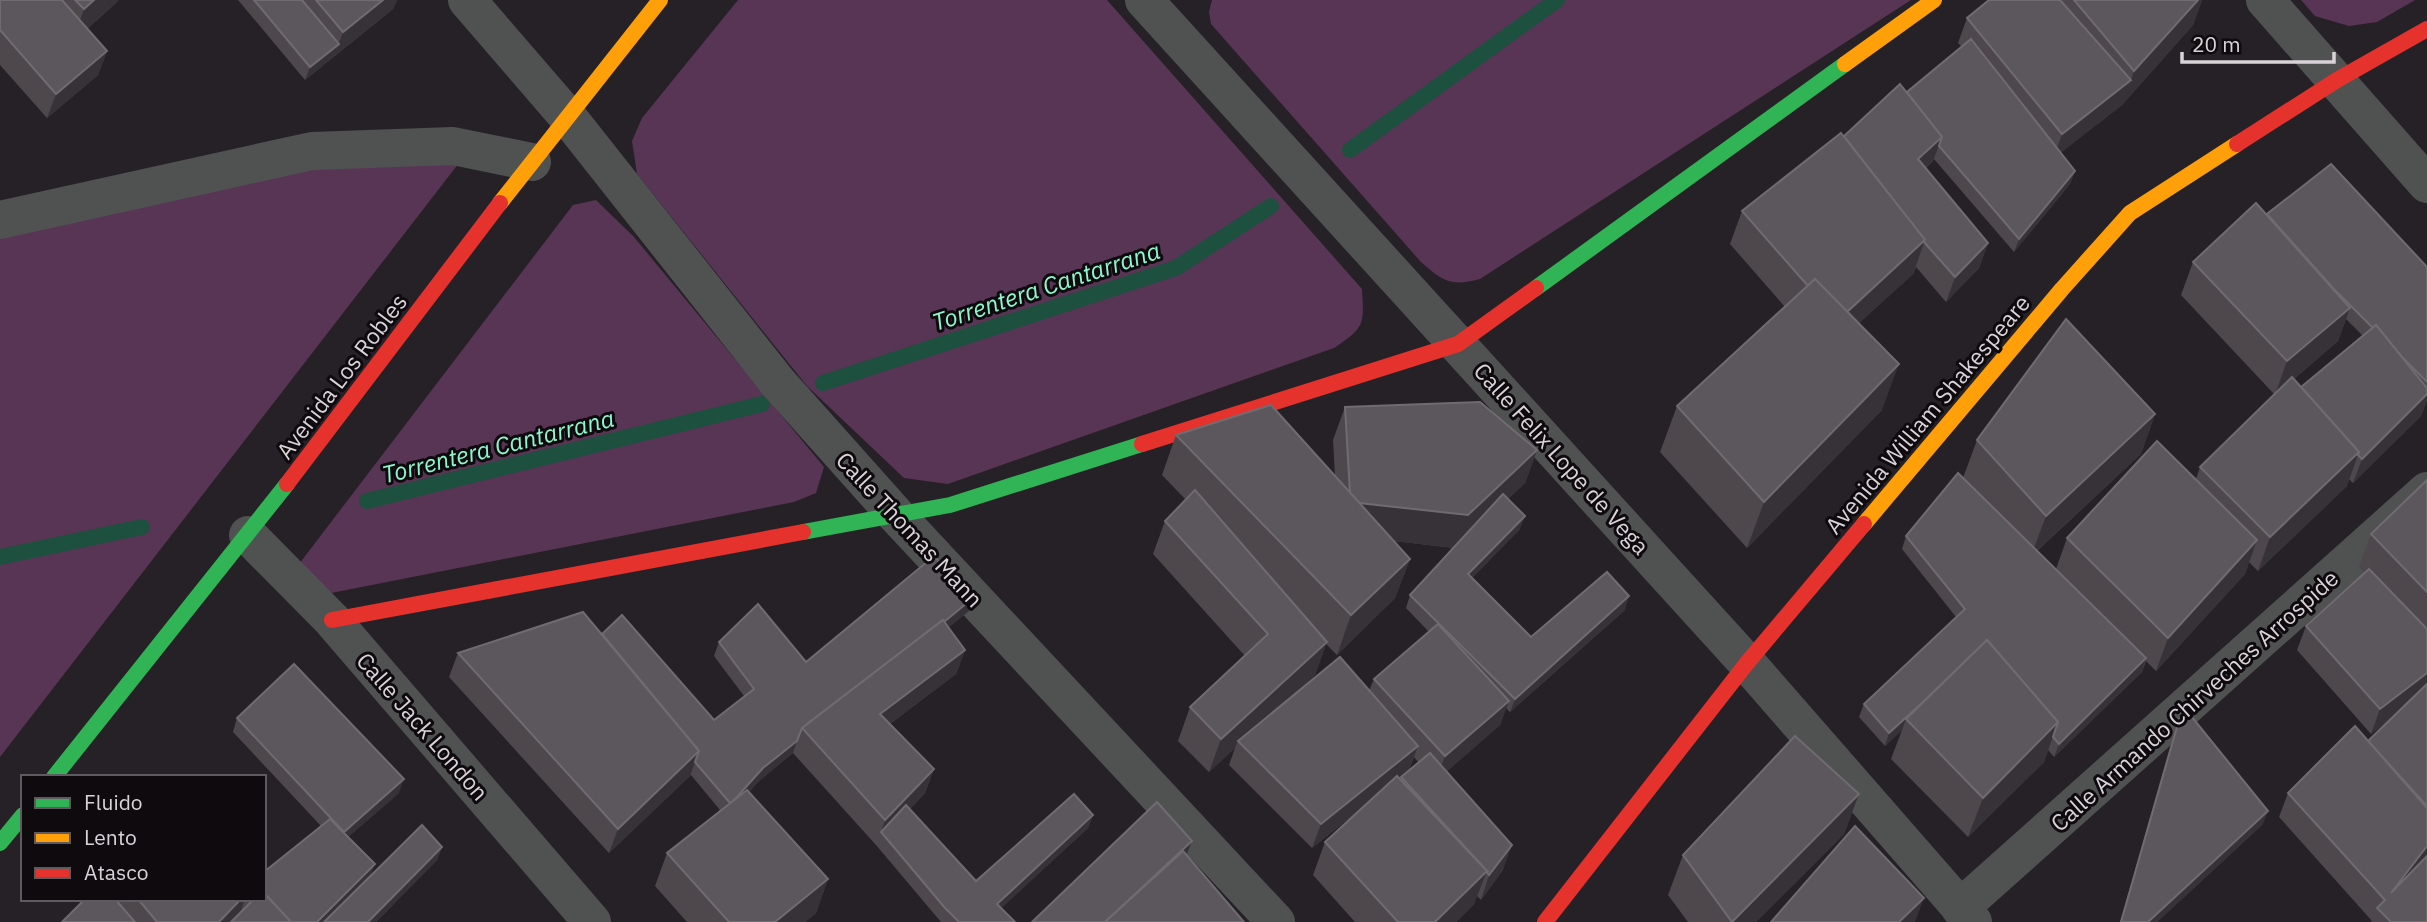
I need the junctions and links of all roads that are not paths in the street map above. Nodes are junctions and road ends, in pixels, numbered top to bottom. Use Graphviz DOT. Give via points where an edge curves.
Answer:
graph roads {
  1 [pos="467,0"];
  2 [pos="660,0"];
  3 [pos="1144,0"];
  4 [pos="1934,0"];
  5 [pos="2265,0"];
  6 [pos="2427,29"];
  7 [pos="2337,80"];
  8 [pos="567,116"];
  9 [pos="532,162"];
  10 [pos="2427,184"];
  11 [pos="0,220"];
  12 [pos="1458,344"];
  13 [pos="2427,491"];
  14 [pos="895,514"];
  15 [pos="248,535"];
  16 [pos="332,620"];
  17 [pos="1747,663"];
  18 [pos="56,775"];
  19 [pos="21,817"];
  20 [pos="0,843"];
  21 [pos="1967,915"];
  22 [pos="592,922"];
  23 [pos="1276,922"];
  24 [pos="1545,922"];
  1 -- 8 [label="street, Calle Thomas Mann"];
  2 -- 8 [label="street, Avenida Los Robles"];
  3 -- 12 [label="street, Calle Felix Lope de Vega"];
  4 -- 12 [label="street"];
  5 -- 7 [label="street"];
  6 -- 7 [label="street, Avenida William Shakespeare"];
  7 -- 10 [label="street"];
  7 -- 17 [label="street, Avenida William Shakespeare" via="2130,213"];
  8 -- 9 [label="street, Avenida Los Robles"];
  8 -- 14 [label="street, Calle Thomas Mann" via="779,384"];
  9 -- 11 [label="street" via="453,146 312,151"];
  9 -- 15 [label="street, Avenida Los Robles"];
  12 -- 14 [label="street" via="950,505"];
  12 -- 17 [label="street, Calle Felix Lope de Vega"];
  13 -- 21 [label="street, Calle Armando Chirveches Arrospide"];
  14 -- 16 [label="street"];
  14 -- 23 [label="street, Calle Thomas Mann"];
  15 -- 16 [label="street, Calle Jack London"];
  15 -- 18 [label="street, Avenida Los Robles"];
  16 -- 22 [label="street, Calle Jack London"];
  17 -- 21 [label="street, Calle Felix Lope de Vega"];
  17 -- 24 [label="street, Avenida William Shakespeare"];
  19 -- 20 [label="street"];
}
